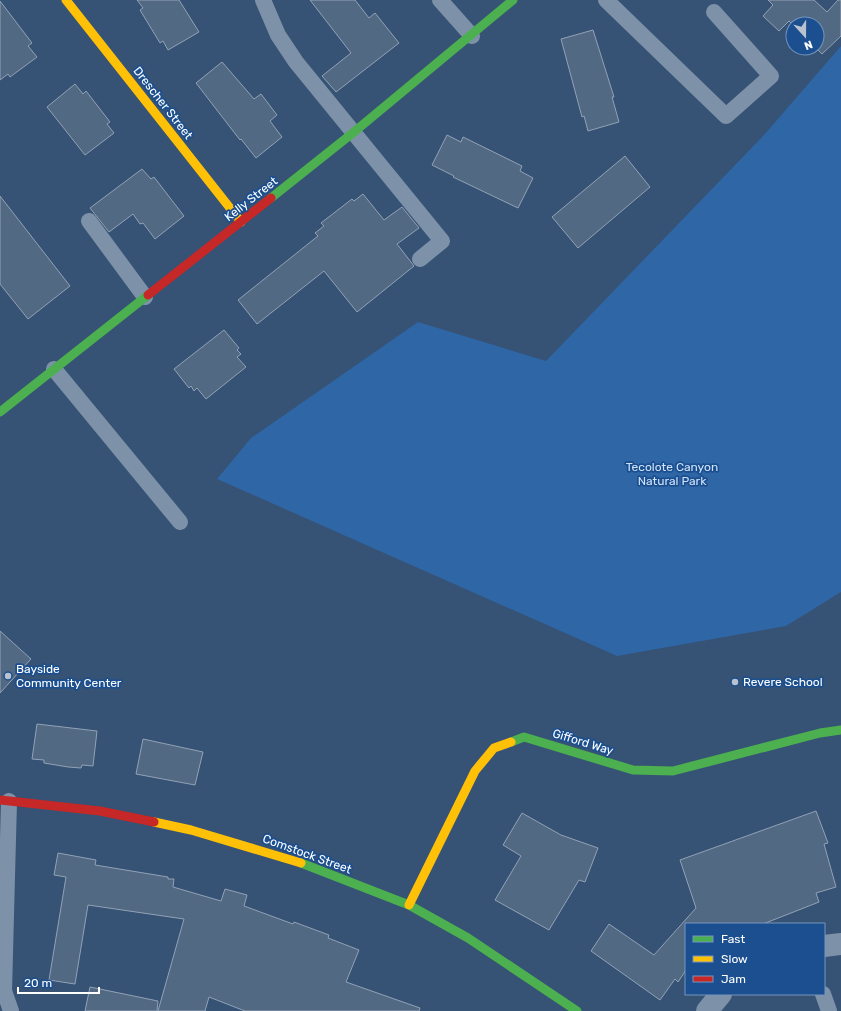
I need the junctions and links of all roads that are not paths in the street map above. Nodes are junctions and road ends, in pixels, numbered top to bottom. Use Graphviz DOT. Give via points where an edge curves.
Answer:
graph roads {
  1 [pos="66,0"];
  2 [pos="263,0"];
  3 [pos="440,0"];
  4 [pos="513,0"];
  5 [pos="606,0"];
  6 [pos="714,12"];
  7 [pos="472,36"];
  8 [pos="354,132"];
  9 [pos="89,221"];
  10 [pos="241,222"];
  11 [pos="420,259"];
  12 [pos="145,297"];
  13 [pos="54,369"];
  14 [pos="0,412"];
  15 [pos="180,522"];
  16 [pos="841,730"];
  17 [pos="5,800"];
  18 [pos="409,905"];
  19 [pos="841,944"];
  20 [pos="825,946"];
  21 [pos="720,995"];
  22 [pos="823,995"];
  23 [pos="11,1011"];
  24 [pos="577,1011"];
  25 [pos="707,1011"];
  26 [pos="829,1011"];
  1 -- 10 [label="street, Drescher Street"];
  2 -- 8 [label="lane" via="278,35 289,51"];
  3 -- 7 [label="lane"];
  4 -- 7 [label="street, Kelly Street"];
  5 -- 6 [label="lane" via="726,116 771,76"];
  7 -- 8 [label="street, Kelly Street"];
  8 -- 10 [label="street, Kelly Street"];
  8 -- 11 [label="lane" via="442,241"];
  9 -- 12 [label="lane"];
  10 -- 12 [label="street, Kelly Street"];
  12 -- 13 [label="street, Kelly Street"];
  13 -- 14 [label="street, Kelly Street"];
  13 -- 15 [label="lane"];
  16 -- 18 [label="street, Gifford Way" via="820,733 673,771 633,770 524,736 494,748 475,771"];
  17 -- 18 [label="street, Comstock Street" via="100,811 191,830 286,857"];
  17 -- 23 [label="lane" via="4,991"];
  18 -- 24 [label="street, Comstock Street" via="468,938"];
  19 -- 20 [label="street"];
  21 -- 25 [label="street"];
  22 -- 26 [label="lane"];
}
